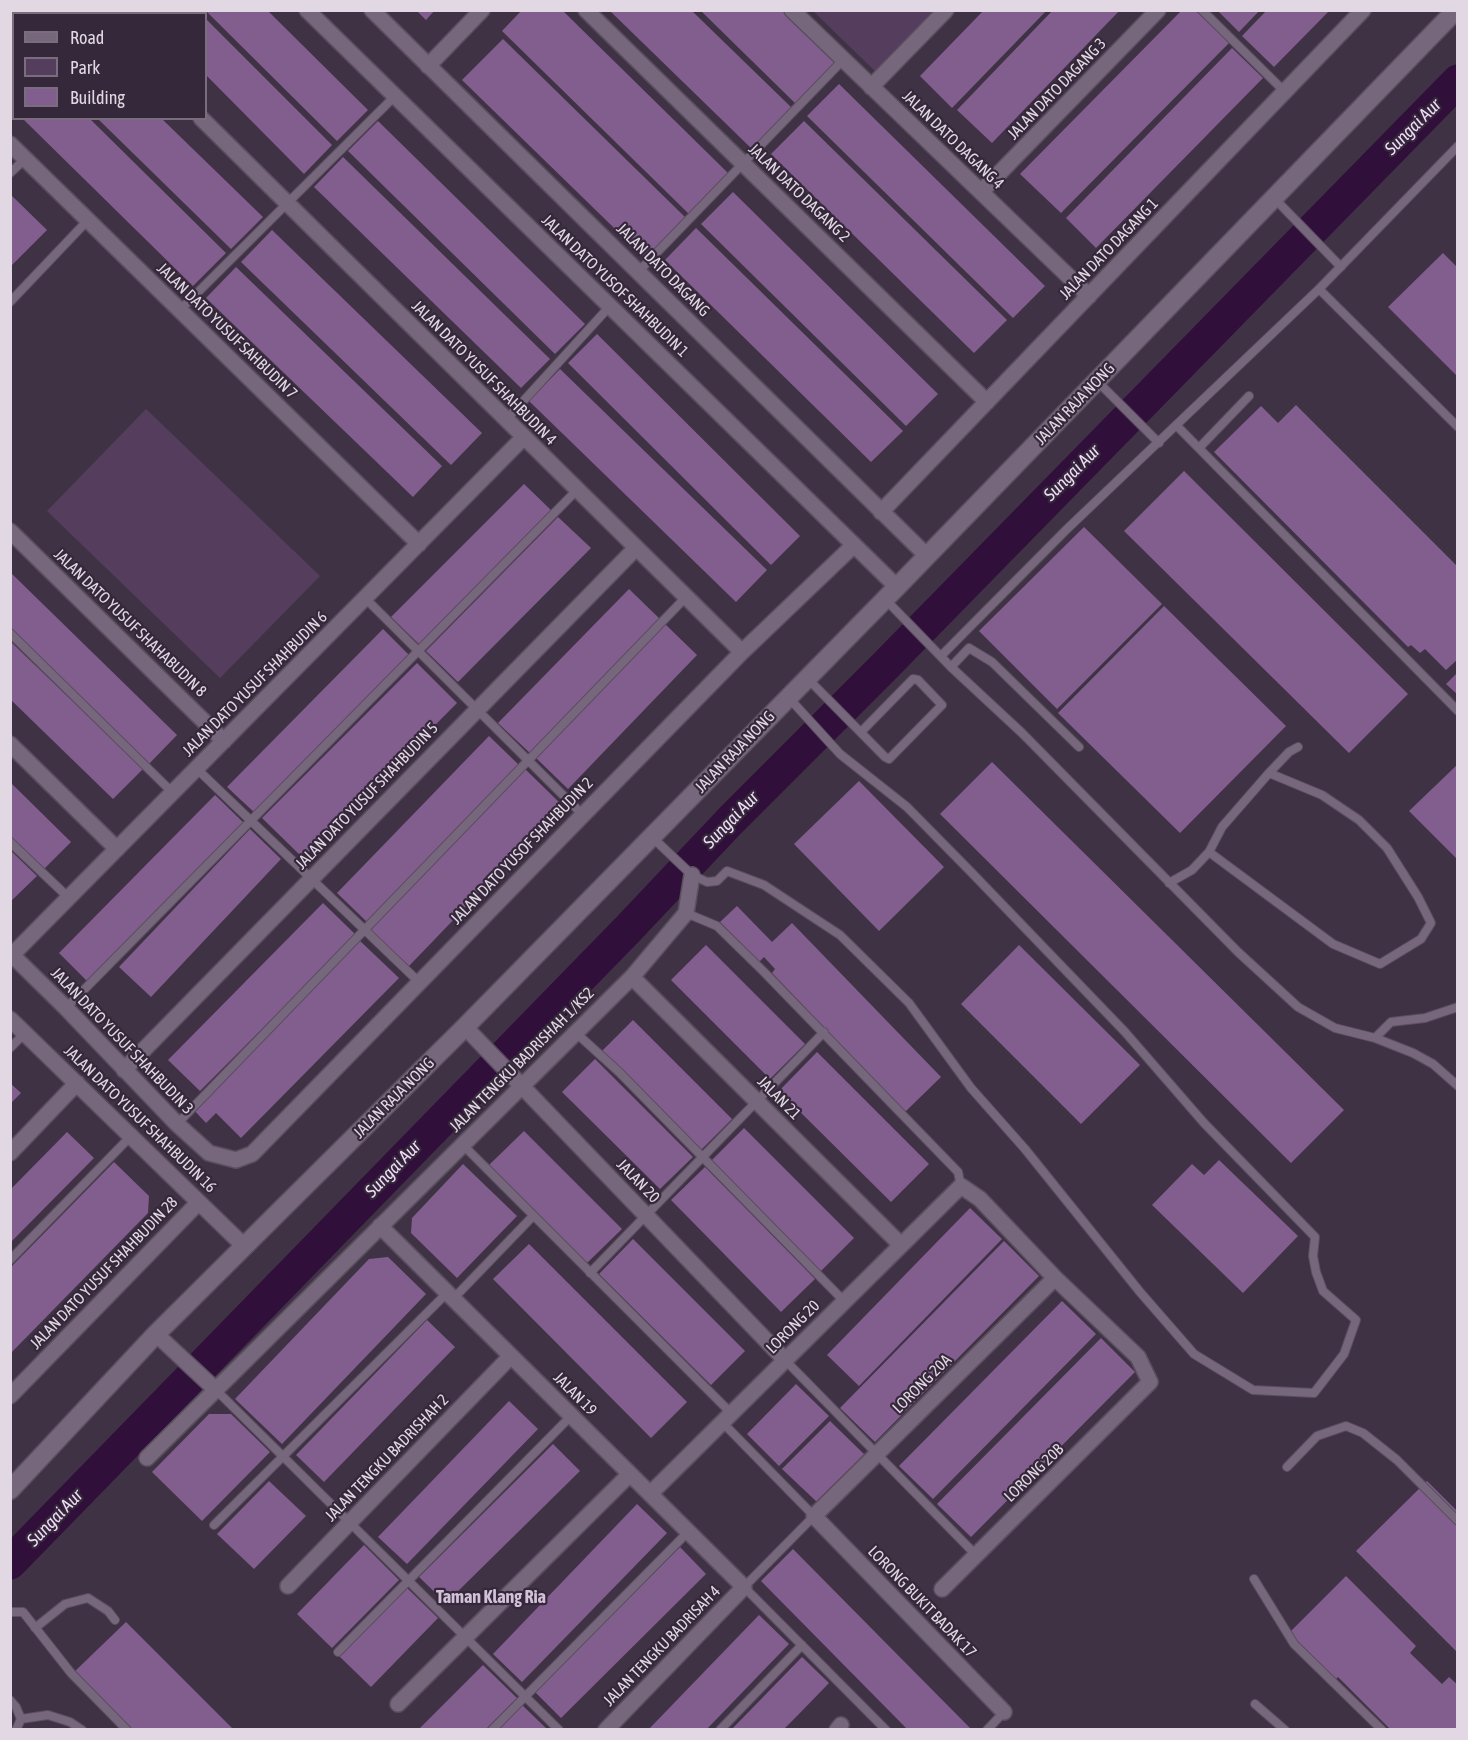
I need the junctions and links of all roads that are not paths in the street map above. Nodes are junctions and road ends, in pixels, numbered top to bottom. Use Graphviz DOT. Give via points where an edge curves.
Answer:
graph roads {
  1 [pos="307,10"];
  2 [pos="372,10"];
  3 [pos="482,10"];
  4 [pos="586,10"];
  5 [pos="792,10"];
  6 [pos="946,10"];
  7 [pos="1158,10"];
  8 [pos="1202,10"];
  9 [pos="1364,10"];
  10 [pos="1456,10"];
  11 [pos="843,60"];
  12 [pos="428,66"];
  13 [pos="871,87"];
  14 [pos="1285,92"];
  15 [pos="395,96"];
  16 [pos="203,120"];
  17 [pos="10,144"];
  18 [pos="1458,146"];
  19 [pos="25,159"];
  20 [pos="743,164"];
  21 [pos="10,173"];
  22 [pos="981,192"];
  23 [pos="1275,198"];
  24 [pos="287,204"];
  25 [pos="88,220"];
  26 [pos="1341,267"];
  27 [pos="639,271"];
  28 [pos="1319,290"];
  29 [pos="1089,296"];
  30 [pos="10,302"];
  31 [pos="610,306"];
  32 [pos="180,310"];
  33 [pos="1097,381"];
  34 [pos="1249,396"];
  35 [pos="987,402"];
  36 [pos="506,420"];
  37 [pos="1177,426"];
  38 [pos="1458,428"];
  39 [pos="524,437"];
  40 [pos="1160,443"];
  41 [pos="1199,448"];
  42 [pos="577,490"];
  43 [pos="881,512"];
  44 [pos="10,531"];
  45 [pos="419,544"];
  46 [pos="854,544"];
  47 [pos="636,548"];
  48 [pos="927,556"];
  49 [pos="891,593"];
  50 [pos="686,597"];
  51 [pos="365,598"];
  52 [pos="10,633"];
  53 [pos="957,641"];
  54 [pos="969,648"];
  55 [pos="419,651"];
  56 [pos="742,652"];
  57 [pos="942,656"];
  58 [pos="951,667"];
  59 [pos="807,679"];
  60 [pos="789,698"];
  61 [pos="477,709"];
  62 [pos="1458,711"];
  63 [pos="861,732"];
  64 [pos="224,741"];
  65 [pos="10,744"];
  66 [pos="1079,747"];
  67 [pos="1298,747"];
  68 [pos="528,760"];
  69 [pos="197,769"];
  70 [pos="1269,773"];
  71 [pos="173,793"];
  72 [pos="583,815"];
  73 [pos="251,821"];
  74 [pos="652,837"];
  75 [pos="10,842"];
  76 [pos="117,849"];
  77 [pos="1209,852"];
  78 [pos="692,875"];
  79 [pos="311,878"];
  80 [pos="1169,883"];
  81 [pos="69,898"];
  82 [pos="686,913"];
  83 [pos="365,929"];
  84 [pos="11,956"];
  85 [pos="632,977"];
  86 [pos="420,982"];
  87 [pos="1458,1007"];
  88 [pos="66,1008"];
  89 [pos="10,1018"];
  90 [pos="465,1027"];
  91 [pos="575,1032"];
  92 [pos="824,1032"];
  93 [pos="25,1033"];
  94 [pos="1375,1038"];
  95 [pos="10,1048"];
  96 [pos="124,1070"];
  97 [pos="77,1083"];
  98 [pos="521,1086"];
  99 [pos="1458,1086"];
  100 [pos="757,1101"];
  101 [pos="177,1124"];
  102 [pos="131,1136"];
  103 [pos="462,1144"];
  104 [pos="10,1153"];
  105 [pos="209,1153"];
  106 [pos="702,1158"];
  107 [pos="961,1186"];
  108 [pos="199,1202"];
  109 [pos="533,1216"];
  110 [pos="646,1216"];
  111 [pos="380,1226"];
  112 [pos="902,1245"];
  113 [pos="244,1246"];
  114 [pos="10,1260"];
  115 [pos="590,1273"];
  116 [pos="1055,1278"];
  117 [pos="450,1296"];
  118 [pos="844,1301"];
  119 [pos="156,1334"];
  120 [pos="511,1356"];
  121 [pos="785,1360"];
  122 [pos="216,1390"];
  123 [pos="10,1396"];
  124 [pos="571,1416"];
  125 [pos="727,1418"];
  126 [pos="877,1454"];
  127 [pos="283,1456"];
  128 [pos="147,1458"];
  129 [pos="1287,1467"];
  130 [pos="630,1474"];
  131 [pos="10,1490"];
  132 [pos="650,1494"];
  133 [pos="814,1516"];
  134 [pos="1458,1521"];
  135 [pos="350,1522"];
  136 [pos="214,1525"];
  137 [pos="688,1532"];
  138 [pos="976,1555"];
  139 [pos="1254,1579"];
  140 [pos="409,1581"];
  141 [pos="288,1586"];
  142 [pos="744,1587"];
  143 [pos="942,1589"];
  144 [pos="10,1612"];
  145 [pos="115,1620"];
  146 [pos="35,1628"];
  147 [pos="466,1637"];
  148 [pos="802,1645"];
  149 [pos="338,1652"];
  150 [pos="525,1696"];
  151 [pos="10,1700"];
  152 [pos="398,1704"];
  153 [pos="1255,1704"];
  154 [pos="1004,1712"];
  155 [pos="21,1719"];
  156 [pos="16,1730"];
  157 [pos="81,1730"];
  158 [pos="127,1730"];
  159 [pos="492,1730"];
  160 [pos="559,1730"];
  161 [pos="606,1730"];
  162 [pos="720,1730"];
  163 [pos="886,1730"];
  164 [pos="987,1730"];
  165 [pos="1285,1730"];
  166 [pos="1382,1730"];
  1 -- 15 [label="street, JALAN DATO YUSOF SHAHBUDIN 1"];
  2 -- 12 [label="street, JALAN DATO DAGANG"];
  3 -- 12 [label="street"];
  4 -- 20 [label="street, JALAN DATO DAGANG 2"];
  5 -- 11 [label="street, JALAN DATO DAGANG 4"];
  6 -- 13 [label="street"];
  7 -- 22 [label="street, JALAN DATO DAGANG 3"];
  8 -- 14 [label="lane"];
  9 -- 14 [label="street, JALAN DATO DAGANG 1"];
  10 -- 23 [label="main road, JALAN RAJA NONG"];
  11 -- 13 [label="street, JALAN DATO DAGANG 4"];
  11 -- 20 [label="lane"];
  12 -- 27 [label="street, JALAN DATO DAGANG"];
  13 -- 22 [label="street, JALAN DATO DAGANG 4"];
  14 -- 29 [label="street, JALAN DATO DAGANG 1"];
  15 -- 24 [label="lane"];
  15 -- 31 [label="street, JALAN DATO YUSOF SHAHBUDIN 1"];
  16 -- 24 [label="street, JALAN DATO YUSUF SHAHBUDIN 4"];
  17 -- 19 [label="street, JALAN DATO YUSUF SAHBUDIN 7"];
  18 -- 26 [label="lane"];
  19 -- 21 [label="lane"];
  19 -- 25 [label="street, JALAN DATO YUSUF SAHBUDIN 7"];
  20 -- 27 [label="lane"];
  20 -- 35 [label="street, JALAN DATO DAGANG 2"];
  22 -- 29 [label="street, JALAN DATO DAGANG 4"];
  23 -- 26 [label="lane"];
  23 -- 33 [label="main road, JALAN RAJA NONG"];
  24 -- 32 [label="lane"];
  24 -- 36 [label="street, JALAN DATO YUSUF SHAHBUDIN 4"];
  25 -- 30 [label="lane"];
  25 -- 32 [label="street, JALAN DATO YUSUF SAHBUDIN 7"];
  26 -- 28 [label="lane"];
  27 -- 43 [label="street, JALAN DATO DAGANG"];
  28 -- 37 [label="lane"];
  28 -- 38 [label="lane"];
  29 -- 35 [label="street, JALAN DATO DAGANG 1"];
  31 -- 36 [label="lane"];
  31 -- 46 [label="street, JALAN DATO YUSOF SHAHBUDIN 1"];
  32 -- 45 [label="street, JALAN DATO YUSUF SAHBUDIN 7"];
  33 -- 40 [label="lane"];
  33 -- 48 [label="main road, JALAN RAJA NONG"];
  34 -- 41 [label="lane"];
  35 -- 43 [label="street, JALAN DATO DAGANG 1"];
  36 -- 39 [label="street, JALAN DATO YUSUF SHAHBUDIN 4"];
  37 -- 40 [label="lane"];
  37 -- 41 [label="lane"];
  39 -- 42 [label="street, JALAN DATO YUSUF SHAHBUDIN 4"];
  39 -- 45 [label="street, JALAN DATO YUSUF SHAHBUDIN 6"];
  40 -- 53 [label="lane" via="1067,529"];
  41 -- 62 [label="lane"];
  42 -- 47 [label="street, JALAN DATO YUSUF SHAHBUDIN 4"];
  42 -- 55 [label="lane"];
  43 -- 48 [label="street, JALAN DATO DAGANG"];
  44 -- 64 [label="street, JALAN DATO YUSUF SHAHABUDIN 8"];
  45 -- 51 [label="street, JALAN DATO YUSUF SHAHBUDIN 6"];
  46 -- 49 [label="street, JALAN DATO YUSOF SHAHBUDIN 1"];
  46 -- 56 [label="street, JALAN DATO YUSOF SHAHBUDIN 2"];
  47 -- 50 [label="street, JALAN DATO YUSUF SHAHBUDIN 4"];
  47 -- 61 [label="street, JALAN DATO YUSUF SHAHBUDIN 5"];
  48 -- 49 [label="main road, JALAN RAJA NONG"];
  49 -- 57 [label="lane" via="913,626"];
  49 -- 59 [label="main road, JALAN RAJA NONG"];
  50 -- 56 [label="street, JALAN DATO YUSUF SHAHBUDIN 4"];
  50 -- 68 [label="lane"];
  51 -- 55 [label="lane"];
  51 -- 64 [label="street, JALAN DATO YUSUF SHAHBUDIN 6"];
  52 -- 71 [label="lane"];
  53 -- 54 [label="lane"];
  53 -- 57 [label="lane"];
  54 -- 58 [label="lane"];
  54 -- 66 [label="lane" via="992,662"];
  55 -- 61 [label="lane"];
  55 -- 73 [label="lane"];
  56 -- 72 [label="street, JALAN DATO YUSOF SHAHBUDIN 2"];
  57 -- 58 [label="lane"];
  58 -- 80 [label="lane" via="1022,733"];
  59 -- 60 [label="main road, JALAN RAJA NONG"];
  59 -- 63 [label="lane"];
  60 -- 74 [label="main road, JALAN RAJA NONG"];
  60 -- 78 [label="lane" via="840,754 907,807 971,872 1315,1237 1313,1256 1323,1291 1356,1320 1344,1354 1314,1393 1253,1390 1194,1353 970,1088 909,1003 840,935 764,885 727,871 717,881 707,882"];
  61 -- 68 [label="lane"];
  61 -- 79 [label="street, JALAN DATO YUSUF SHAHBUDIN 5"];
  63 -- 63 [label="lane" via="913,679 942,705 889,759"];
  64 -- 69 [label="street, JALAN DATO YUSUF SHAHBUDIN 6"];
  65 -- 76 [label="street"];
  67 -- 70 [label="lane"];
  68 -- 72 [label="lane"];
  68 -- 83 [label="lane"];
  69 -- 71 [label="street, JALAN DATO YUSUF SHAHBUDIN 6"];
  69 -- 73 [label="lane"];
  70 -- 77 [label="lane" via="1228,819"];
  70 -- 77 [label="lane" via="1322,795 1359,819 1387,848 1431,923 1421,939 1380,964 1333,944"];
  71 -- 76 [label="street, JALAN DATO YUSUF SHAHBUDIN 6"];
  72 -- 86 [label="street, JALAN DATO YUSOF SHAHBUDIN 2"];
  73 -- 79 [label="lane"];
  73 -- 88 [label="lane"];
  74 -- 78 [label="lane"];
  74 -- 90 [label="main road, JALAN RAJA NONG"];
  75 -- 81 [label="lane"];
  76 -- 81 [label="street, JALAN DATO YUSUF SHAHBUDIN 6"];
  77 -- 80 [label="lane" via="1192,870"];
  78 -- 82 [label="street"];
  79 -- 83 [label="lane"];
  79 -- 96 [label="street, JALAN DATO YUSUF SHAHBUDIN 5"];
  80 -- 94 [label="lane" via="1298,1007 1335,1028"];
  81 -- 84 [label="street, JALAN DATO YUSUF SHAHBUDIN 6"];
  82 -- 85 [label="street, JALAN TENGKU BADRISHAH 1/KS2"];
  82 -- 92 [label="lane" via="717,926"];
  83 -- 86 [label="lane"];
  83 -- 101 [label="lane"];
  84 -- 88 [label="street, JALAN DATO YUSUF SHAHBUDIN 3"];
  85 -- 91 [label="street, JALAN TENGKU BADRISHAH 1/KS2"];
  85 -- 100 [label="street, JALAN 21"];
  86 -- 105 [label="street, JALAN DATO YUSOF SHAHBUDIN 2" via="252,1154 236,1160"];
  87 -- 94 [label="lane" via="1425,1018 1391,1022"];
  88 -- 96 [label="street, JALAN DATO YUSUF SHAHBUDIN 3"];
  89 -- 93 [label="street, JALAN DATO YUSUF SHAHBUDIN 16"];
  90 -- 98 [label="street, JALAN 20"];
  90 -- 113 [label="main road, JALAN RAJA NONG"];
  91 -- 98 [label="street, JALAN TENGKU BADRISHAH 1/KS2"];
  91 -- 106 [label="lane"];
  92 -- 100 [label="lane"];
  92 -- 107 [label="lane" via="958,1172"];
  93 -- 95 [label="lane"];
  93 -- 97 [label="street, JALAN DATO YUSUF SHAHBUDIN 16"];
  94 -- 99 [label="lane" via="1433,1064"];
  96 -- 101 [label="street, JALAN DATO YUSUF SHAHBUDIN 3"];
  97 -- 102 [label="street, JALAN DATO YUSUF SHAHBUDIN 16"];
  97 -- 104 [label="street"];
  98 -- 103 [label="street, JALAN TENGKU BADRISHAH 1/KS2"];
  98 -- 110 [label="street, JALAN 20"];
  100 -- 106 [label="lane"];
  100 -- 112 [label="street, JALAN 21"];
  101 -- 105 [label="street, JALAN DATO YUSUF SHAHBUDIN 3"];
  102 -- 108 [label="street, JALAN DATO YUSUF SHAHBUDIN 16"];
  102 -- 114 [label="lane"];
  103 -- 109 [label="lane"];
  103 -- 111 [label="street, JALAN TENGKU BADRISHAH 1/KS2"];
  106 -- 110 [label="lane"];
  106 -- 118 [label="lane"];
  107 -- 112 [label="street, LORONG 20"];
  107 -- 116 [label="street" via="980,1199"];
  108 -- 113 [label="street, JALAN DATO YUSUF SHAHBUDIN 16"];
  108 -- 123 [label="street, JALAN DATO YUSUF SHAHBUDIN 28"];
  109 -- 115 [label="lane"];
  109 -- 117 [label="lane"];
  110 -- 115 [label="lane"];
  110 -- 121 [label="street, JALAN 20"];
  111 -- 117 [label="street, JALAN 19"];
  111 -- 122 [label="street, JALAN TENGKU BADRISHAH 1/KS2"];
  112 -- 118 [label="street, LORONG 20"];
  113 -- 119 [label="main road, JALAN RAJA NONG"];
  115 -- 125 [label="lane"];
  116 -- 126 [label="street, LORONG 20A"];
  116 -- 138 [label="street, LORONG 20B" via="1138,1357 1150,1382"];
  117 -- 120 [label="street, JALAN 19"];
  117 -- 127 [label="lane"];
  118 -- 121 [label="street, LORONG 20"];
  119 -- 122 [label="street"];
  119 -- 131 [label="main road, JALAN RAJA NONG"];
  120 -- 124 [label="street, JALAN 19"];
  120 -- 135 [label="street, JALAN TENGKU BADRISHAH 2"];
  121 -- 125 [label="street, LORONG 20"];
  121 -- 126 [label="lane"];
  122 -- 127 [label="lane"];
  122 -- 128 [label="street, JALAN TENGKU BADRISHAH 1/KS2"];
  124 -- 130 [label="street, JALAN 19"];
  124 -- 140 [label="lane"];
  125 -- 132 [label="street, LORONG 20"];
  125 -- 133 [label="lane"];
  126 -- 133 [label="street, LORONG 20A"];
  126 -- 138 [label="lane"];
  127 -- 135 [label="lane"];
  127 -- 136 [label="lane"];
  129 -- 134 [label="lane" via="1317,1436 1346,1426 1363,1433 1397,1460"];
  130 -- 132 [label="street, JALAN 19"];
  130 -- 147 [label="street"];
  132 -- 137 [label="street, JALAN 19"];
  133 -- 142 [label="lane"];
  133 -- 154 [label="street, LORONG BUKIT BADAK 17"];
  135 -- 140 [label="lane"];
  135 -- 141 [label="street, JALAN TENGKU BADRISHAH 2"];
  137 -- 142 [label="street, JALAN 19"];
  137 -- 150 [label="lane"];
  138 -- 143 [label="street, LORONG 20B"];
  139 -- 166 [label="lane" via="1294,1644"];
  140 -- 147 [label="lane"];
  140 -- 149 [label="lane"];
  142 -- 148 [label="lane"];
  142 -- 161 [label="street, JALAN TENGKU BADRISAH 4"];
  144 -- 146 [label="lane" via="22,1612"];
  145 -- 146 [label="lane" via="88,1598 65,1604"];
  146 -- 158 [label="lane" via="71,1673"];
  147 -- 150 [label="lane"];
  147 -- 152 [label="street"];
  148 -- 162 [label="lane"];
  148 -- 163 [label="lane"];
  150 -- 159 [label="lane"];
  150 -- 160 [label="lane"];
  151 -- 155 [label="lane"];
  153 -- 165 [label="lane"];
  154 -- 164 [label="lane"];
  155 -- 156 [label="lane"];
  155 -- 157 [label="lane" via="48,1715"];
}
